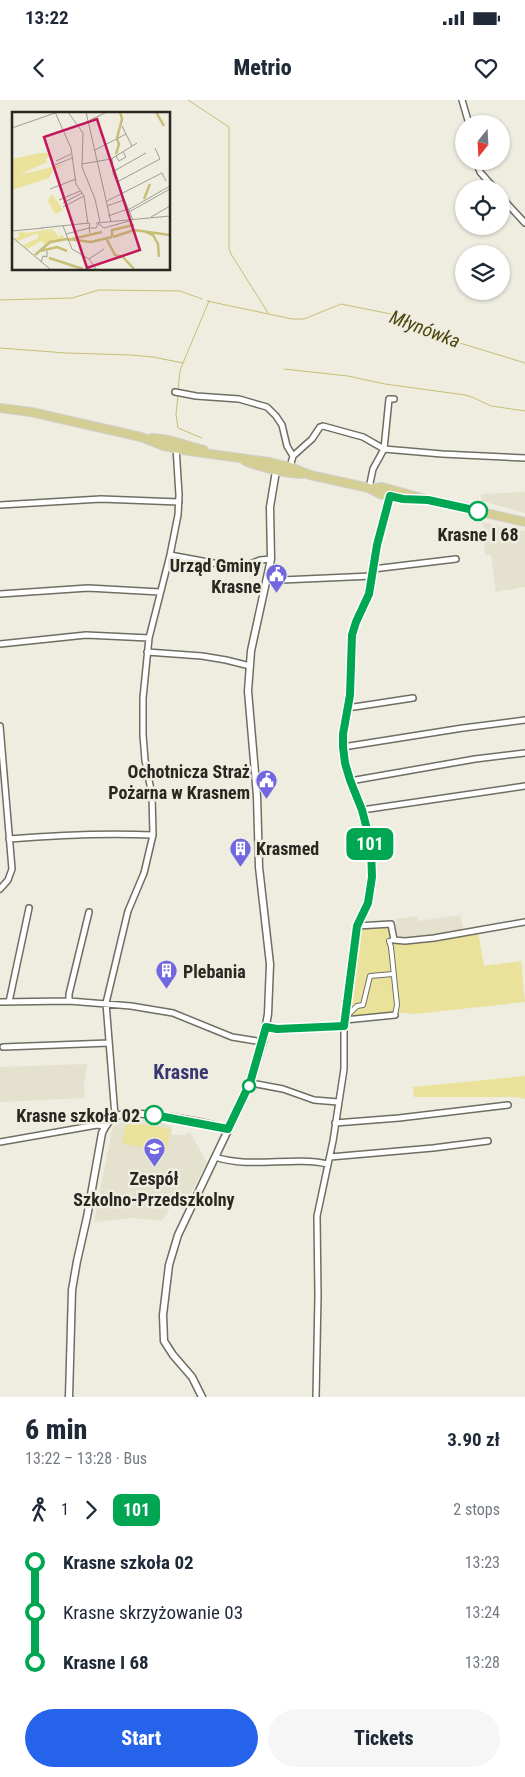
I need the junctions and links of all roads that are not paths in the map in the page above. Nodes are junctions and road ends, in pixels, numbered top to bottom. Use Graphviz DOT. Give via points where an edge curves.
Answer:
graph roads {
  1 [pos="462,100"];
  2 [pos="467,115"];
  3 [pos="479,170"];
  4 [pos="487,180"];
  5 [pos="510,207"];
  6 [pos="525,223"];
  7 [pos="175,392"];
  8 [pos="394,399"];
  9 [pos="0,403"];
  10 [pos="0,408"];
  11 [pos="30,412"];
  12 [pos="141,437"];
  13 [pos="169,440"];
  14 [pos="191,445"];
  15 [pos="177,449"];
  16 [pos="384,450"];
  17 [pos="213,453"];
  18 [pos="293,456"];
  19 [pos="239,458"];
  20 [pos="525,458"];
  21 [pos="269,462"];
  22 [pos="288,466"];
  23 [pos="276,471"];
  24 [pos="310,475"];
  25 [pos="370,488"];
  26 [pos="384,488"];
  27 [pos="403,492"];
  28 [pos="390,496"];
  29 [pos="428,500"];
  30 [pos="179,502"];
  31 [pos="0,505"];
  32 [pos="525,522"];
  33 [pos="170,555"];
  34 [pos="271,559"];
  35 [pos="456,559"];
  36 [pos="373,569"];
  37 [pos="372,576"];
  38 [pos="268,577"];
  39 [pos="160,592"];
  40 [pos="0,594"];
  41 [pos="149,638"];
  42 [pos="0,644"];
  43 [pos="147,652"];
  44 [pos="250,666"];
  45 [pos="413,698"];
  46 [pos="348,706"];
  47 [pos="525,720"];
  48 [pos="0,726"];
  49 [pos="343,747"];
  50 [pos="525,753"];
  51 [pos="2,775"];
  52 [pos="350,780"];
  53 [pos="525,786"];
  54 [pos="362,810"];
  55 [pos="153,835"];
  56 [pos="10,839"];
  57 [pos="0,889"];
  58 [pos="29,908"];
  59 [pos="89,912"];
  60 [pos="525,922"];
  61 [pos="357,926"];
  62 [pos="394,940"];
  63 [pos="393,974"];
  64 [pos="69,1001"];
  65 [pos="0,1002"];
  66 [pos="9,1002"];
  67 [pos="106,1003"];
  68 [pos="395,1015"];
  69 [pos="345,1021"];
  70 [pos="266,1027"];
  71 [pos="262,1042"];
  72 [pos="108,1043"];
  73 [pos="3,1047"];
  74 [pos="250,1083"];
  75 [pos="338,1102"];
  76 [pos="508,1105"];
  77 [pos="115,1116"];
  78 [pos="335,1123"];
  79 [pos="105,1126"];
  80 [pos="228,1129"];
  81 [pos="488,1141"];
  82 [pos="0,1142"];
  83 [pos="215,1157"];
  84 [pos="330,1157"];
  85 [pos="328,1164"];
  86 [pos="69,1397"];
  87 [pos="202,1397"];
  88 [pos="316,1397"];
  1 -- 2 [label="street"];
  3 -- 4 [label="street"];
  5 -- 6 [label="street"];
  7 -- 18 [label="street" via="239,399 266,407 282,425"];
  8 -- 16 [label="street" via="389,399"];
  9 -- 11 [label="main road"];
  10 -- 11 [label="main road"];
  11 -- 12 [label="main road"];
  12 -- 13 [label="main road"];
  12 -- 15 [label="main road"];
  13 -- 14 [label="main road"];
  13 -- 15 [label="street"];
  14 -- 15 [label="street"];
  14 -- 17 [label="main road"];
  15 -- 17 [label="main road"];
  15 -- 30 [label="street"];
  16 -- 18 [label="street" via="364,437 323,426"];
  16 -- 20 [label="street"];
  16 -- 25 [label="street" via="373,469"];
  17 -- 19 [label="main road"];
  18 -- 22 [label="street"];
  19 -- 21 [label="main road"];
  19 -- 23 [label="main road"];
  21 -- 22 [label="main road"];
  21 -- 23 [label="street"];
  22 -- 23 [label="street"];
  22 -- 24 [label="main road"];
  23 -- 24 [label="main road"];
  23 -- 34 [label="street" via="270,507"];
  24 -- 25 [label="main road"];
  25 -- 26 [label="main road"];
  25 -- 28 [label="main road"];
  26 -- 27 [label="main road"];
  26 -- 28 [label="street"];
  27 -- 28 [label="street"];
  27 -- 29 [label="main road"];
  28 -- 29 [label="main road"];
  28 -- 36 [label="street"];
  29 -- 32 [label="main road"];
  30 -- 31 [label="street" via="101,499"];
  30 -- 33 [label="street"];
  33 -- 34 [label="street" via="240,568"];
  33 -- 39 [label="street"];
  34 -- 38 [label="street"];
  35 -- 36 [label="street"];
  36 -- 37 [label="street"];
  37 -- 38 [label="street" via="282,580"];
  37 -- 46 [label="street" via="369,594 352,635"];
  38 -- 44 [label="street"];
  39 -- 40 [label="street" via="88,588"];
  39 -- 41 [label="street"];
  41 -- 42 [label="street" via="86,635"];
  41 -- 43 [label="street"];
  43 -- 44 [label="street" via="202,656"];
  43 -- 55 [label="street" via="142,735 152,795"];
  44 -- 70 [label="street" via="248,702 257,796 259,867 270,964"];
  45 -- 46 [label="street"];
  46 -- 49 [label="street"];
  47 -- 49 [label="street"];
  48 -- 51 [label="street"];
  49 -- 52 [label="street"];
  50 -- 52 [label="street"];
  51 -- 56 [label="street"];
  52 -- 54 [label="street"];
  53 -- 54 [label="street"];
  54 -- 61 [label="street" via="371,849 372,877 368,903"];
  55 -- 56 [label="street"];
  55 -- 67 [label="street" via="144,872 128,911"];
  56 -- 57 [label="street" via="12,869"];
  58 -- 66 [label="street"];
  59 -- 64 [label="street"];
  60 -- 62 [label="street" via="419,940"];
  61 -- 62 [label="street" via="391,924"];
  61 -- 69 [label="street"];
  62 -- 63 [label="street" via="389,941"];
  63 -- 68 [label="street"];
  63 -- 69 [label="street" via="370,976 363,1005 357,1006"];
  64 -- 66 [label="street"];
  64 -- 67 [label="street"];
  65 -- 66 [label="street"];
  67 -- 71 [label="street" via="173,1013 232,1037"];
  67 -- 72 [label="street"];
  68 -- 69 [label="street"];
  69 -- 70 [label="street" via="277,1029"];
  69 -- 75 [label="street" via="344,1069"];
  70 -- 71 [label="street"];
  71 -- 74 [label="street"];
  72 -- 73 [label="street"];
  72 -- 77 [label="street"];
  74 -- 75 [label="street" via="283,1089 314,1100"];
  74 -- 80 [label="street"];
  75 -- 78 [label="street"];
  76 -- 78 [label="street"];
  77 -- 79 [label="street"];
  77 -- 80 [label="street" via="136,1112"];
  78 -- 84 [label="street"];
  79 -- 82 [label="street"];
  79 -- 86 [label="street" via="72,1290"];
  80 -- 83 [label="street"];
  81 -- 84 [label="street"];
  83 -- 85 [label="street" via="247,1162 308,1161"];
  83 -- 87 [label="street" via="178,1235 163,1315 164,1340 192,1377"];
  84 -- 85 [label="street"];
  85 -- 88 [label="street" via="317,1216"];
}
